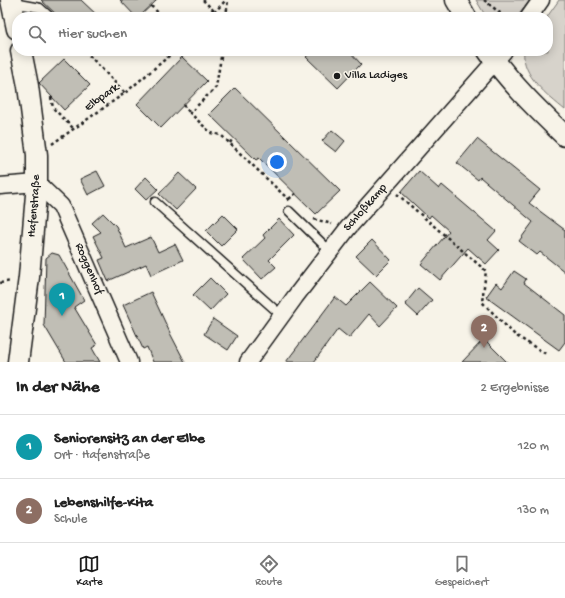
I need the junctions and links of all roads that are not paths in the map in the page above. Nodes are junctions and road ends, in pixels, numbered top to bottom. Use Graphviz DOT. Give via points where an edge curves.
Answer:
graph roads {
  1 [pos="456,0"];
  2 [pos="541,0"];
  3 [pos="11,2"];
  4 [pos="13,12"];
  5 [pos="44,12"];
  6 [pos="463,12"];
  7 [pos="533,12"];
  8 [pos="22,56"];
  9 [pos="495,56"];
  10 [pos="497,56"];
  11 [pos="565,136"];
  12 [pos="37,183"];
  13 [pos="0,186"];
  14 [pos="155,202"];
  15 [pos="292,207"];
  16 [pos="330,251"];
  17 [pos="281,315"];
  18 [pos="18,362"];
  19 [pos="129,362"];
  20 [pos="248,362"];
  1 -- 6 [label="street"];
  2 -- 7 [label="street"];
  3 -- 4 [label="street"];
  3 -- 5 [label="lane" via="40,8"];
  8 -- 12 [label="street, Hafenstraße" via="37,155"];
  9 -- 16 [label="street, Schloßkamp"];
  10 -- 11 [label="street" via="540,112"];
  12 -- 13 [label="street"];
  12 -- 18 [label="street, Hafenstraße"];
  12 -- 19 [label="street, Roggenhof" via="61,206"];
  14 -- 17 [label="lane"];
  15 -- 16 [label="lane"];
  16 -- 17 [label="street, Schloßkamp"];
  17 -- 20 [label="street, Schloßkamp"];
}
